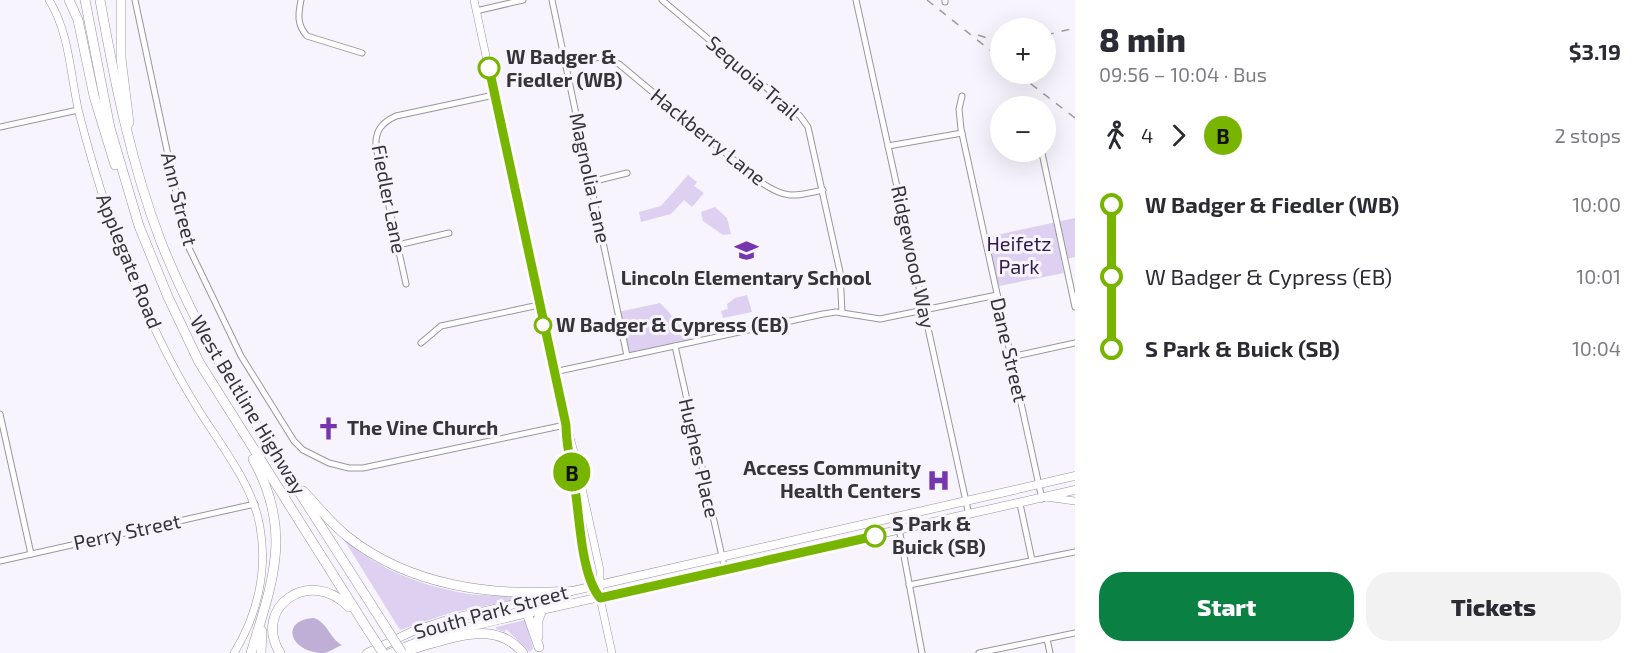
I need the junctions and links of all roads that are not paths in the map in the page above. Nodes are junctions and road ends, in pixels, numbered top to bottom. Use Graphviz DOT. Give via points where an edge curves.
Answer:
graph roads {
  1 [pos="49,0"];
  2 [pos="69,0"];
  3 [pos="85,0"];
  4 [pos="100,0"];
  5 [pos="121,0"];
  6 [pos="135,0"];
  7 [pos="302,0"];
  8 [pos="474,0"];
  9 [pos="523,0"];
  10 [pos="552,0"];
  11 [pos="662,0"];
  12 [pos="856,0"];
  13 [pos="476,11"];
  14 [pos="362,53"];
  15 [pos="565,64"];
  16 [pos="494,94"];
  17 [pos="962,96"];
  18 [pos="78,110"];
  19 [pos="0,127"];
  20 [pos="962,133"];
  21 [pos="888,146"];
  22 [pos="1044,162"];
  23 [pos="627,173"];
  24 [pos="591,182"];
  25 [pos="142,187"];
  26 [pos="823,190"];
  27 [pos="139,226"];
  28 [pos="448,233"];
  29 [pos="398,245"];
  30 [pos="406,284"];
  31 [pos="997,295"];
  32 [pos="539,305"];
  33 [pos="1075,307"];
  34 [pos="924,310"];
  35 [pos="842,313"];
  36 [pos="421,343"];
  37 [pos="1075,343"];
  38 [pos="675,346"];
  39 [pos="627,356"];
  40 [pos="1011,357"];
  41 [pos="200,362"];
  42 [pos="554,372"];
  43 [pos="0,414"];
  44 [pos="566,425"];
  45 [pos="1075,476"];
  46 [pos="290,477"];
  47 [pos="1039,485"];
  48 [pos="1075,490"];
  49 [pos="1044,498"];
  50 [pos="1075,501"];
  51 [pos="966,502"];
  52 [pos="255,504"];
  53 [pos="1020,504"];
  54 [pos="969,515"];
  55 [pos="897,518"];
  56 [pos="899,530"];
  57 [pos="1075,552"];
  58 [pos="31,554"];
  59 [pos="722,557"];
  60 [pos="1032,560"];
  61 [pos="0,561"];
  62 [pos="725,570"];
  63 [pos="602,584"];
  64 [pos="909,585"];
  65 [pos="593,586"];
  66 [pos="570,591"];
  67 [pos="600,598"];
  68 [pos="519,604"];
  69 [pos="542,610"];
  70 [pos="527,613"];
  71 [pos="263,614"];
  72 [pos="360,616"];
  73 [pos="1075,633"];
  74 [pos="1047,639"];
  75 [pos="539,650"];
  76 [pos="234,653"];
  77 [pos="251,653"];
  78 [pos="261,653"];
  79 [pos="280,653"];
  80 [pos="367,653"];
  81 [pos="383,653"];
  82 [pos="390,653"];
  83 [pos="402,653"];
  84 [pos="523,653"];
  85 [pos="612,653"];
  86 [pos="922,653"];
  87 [pos="980,653"];
  88 [pos="1050,653"];
  1 -- 18 [label="street, Applegate Road" via="61,25"];
  2 -- 27 [label="highway" via="78,20 106,142"];
  3 -- 27 [label="highway, West Beltline Highway" via="105,108"];
  4 -- 25 [label="highway, West Beltline Highway" via="120,107"];
  5 -- 25 [label="highway" via="125,96"];
  6 -- 44 [label="street, Ann Street" via="189,248 242,356 294,441 329,463 363,468"];
  7 -- 14 [label="street" via="299,22 307,36"];
  8 -- 13 [label="street"];
  9 -- 13 [label="street"];
  10 -- 15 [label="street, Magnolia Lane"];
  11 -- 26 [label="street, Sequoia Trail" via="800,116 810,133"];
  12 -- 21 [label="street, Ridgewood Way"];
  13 -- 16 [label="street"];
  15 -- 24 [label="street, Magnolia Lane"];
  15 -- 26 [label="street, Hackberry Lane" via="600,57 620,64 776,192 796,195"];
  16 -- 29 [label="street, Fiedler Lane" via="396,116 379,129 376,147"];
  16 -- 32 [label="street"];
  17 -- 20 [label="street, Dane Street"];
  18 -- 19 [label="street"];
  18 -- 52 [label="street, Applegate Road" via="110,221 155,329"];
  20 -- 21 [label="street"];
  20 -- 31 [label="street, Dane Street"];
  21 -- 34 [label="street, Ridgewood Way"];
  22 -- 33 [label="street"];
  23 -- 24 [label="street"];
  24 -- 39 [label="street, Magnolia Lane"];
  25 -- 46 [label="highway, West Beltline Highway" via="162,244 204,337"];
  26 -- 35 [label="street, Sequoia Trail" via="842,281"];
  27 -- 41 [label="highway, West Beltline Highway"];
  28 -- 29 [label="street"];
  29 -- 30 [label="street, Fiedler Lane"];
  31 -- 34 [label="street"];
  31 -- 40 [label="street, Dane Street"];
  32 -- 36 [label="street" via="441,326"];
  32 -- 42 [label="street"];
  34 -- 35 [label="street" via="880,319"];
  34 -- 51 [label="street, Ridgewood Way"];
  35 -- 38 [label="street"];
  37 -- 40 [label="street"];
  38 -- 39 [label="street"];
  38 -- 59 [label="street, Hughes Place"];
  39 -- 42 [label="street"];
  40 -- 47 [label="street, Dane Street"];
  41 -- 71 [label="highway" via="272,502 275,563"];
  41 -- 72 [label="highway, West Beltline Highway"];
  42 -- 44 [label="street"];
  43 -- 58 [label="street"];
  44 -- 63 [label="street"];
  44 -- 65 [label="street" via="579,525"];
  45 -- 47 [label="main road, South Park Street"];
  46 -- 66 [label="highway" via="346,535 416,574 457,585 519,592"];
  46 -- 83 [label="highway, West Beltline Highway, bridge"];
  47 -- 49 [label="street, Dane Street"];
  47 -- 51 [label="main road, South Park Street"];
  48 -- 49 [label="main road, South Park Street"];
  49 -- 50 [label="street"];
  49 -- 53 [label="main road, South Park Street"];
  51 -- 54 [label="street, Ridgewood Way"];
  51 -- 55 [label="main road, South Park Street"];
  52 -- 58 [label="street, Perry Street"];
  52 -- 76 [label="street, Applegate Road" via="261,529 262,576 254,615"];
  53 -- 54 [label="main road, South Park Street"];
  53 -- 60 [label="street"];
  54 -- 56 [label="main road, South Park Street"];
  55 -- 56 [label="street"];
  55 -- 59 [label="main road, South Park Street"];
  56 -- 62 [label="main road, South Park Street"];
  56 -- 64 [label="street"];
  57 -- 60 [label="street"];
  58 -- 61 [label="street, Perry Street"];
  59 -- 62 [label="street, Hughes Place"];
  59 -- 63 [label="main road, South Park Street"];
  60 -- 64 [label="street"];
  62 -- 67 [label="main road, South Park Street"];
  63 -- 65 [label="main road, South Park Street"];
  63 -- 67 [label="street"];
  64 -- 86 [label="street"];
  65 -- 66 [label="main road, South Park Street"];
  65 -- 67 [label="street"];
  66 -- 68 [label="main road, South Park Street"];
  67 -- 69 [label="main road, South Park Street"];
  67 -- 85 [label="street"];
  68 -- 70 [label="highway"];
  68 -- 80 [label="main road, South Park Street" via="435,624"];
  69 -- 70 [label="main road, South Park Street"];
  69 -- 75 [label="highway" via="538,620"];
  70 -- 75 [label="highway"];
  70 -- 82 [label="main road, South Park Street" via="432,636"];
  71 -- 77 [label="highway"];
  71 -- 78 [label="highway"];
  72 -- 79 [label="highway" via="331,592 298,593 283,603 273,623"];
  72 -- 81 [label="highway, West Beltline Highway, bridge"];
  73 -- 74 [label="street"];
  74 -- 87 [label="street"];
  74 -- 88 [label="street"];
  83 -- 84 [label="highway" via="479,632 500,636"];
}
